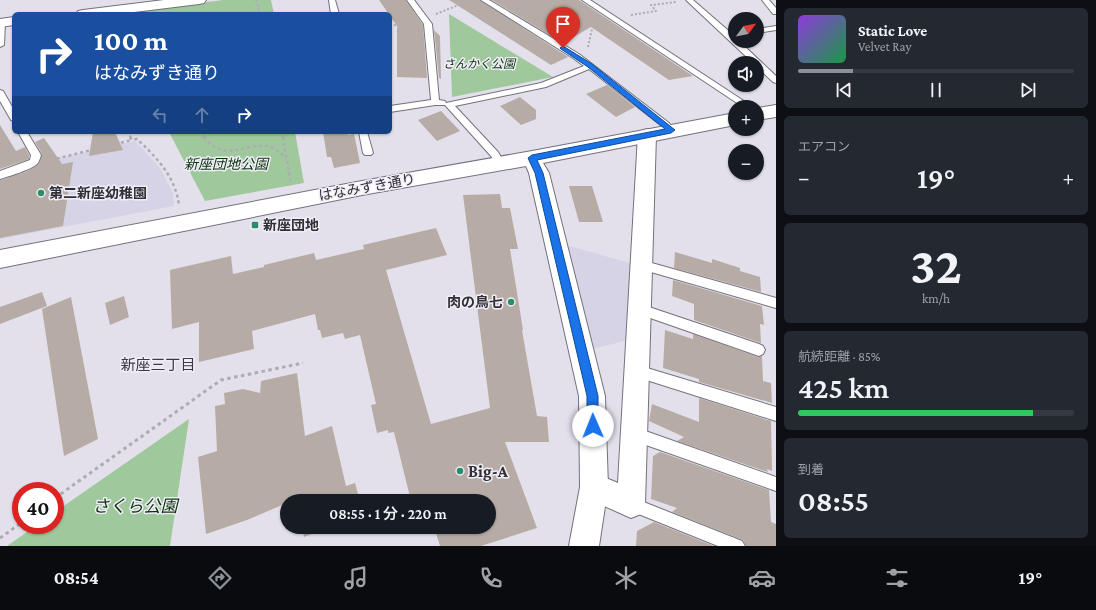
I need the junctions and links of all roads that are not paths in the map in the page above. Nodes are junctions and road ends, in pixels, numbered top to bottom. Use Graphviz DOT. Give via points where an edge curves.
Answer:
graph roads {
  1 [pos="200,0"];
  2 [pos="332,0"];
  3 [pos="410,0"];
  4 [pos="484,0"];
  5 [pos="585,0"];
  6 [pos="688,0"];
  7 [pos="764,0"];
  8 [pos="100,12"];
  9 [pos="335,12"];
  10 [pos="776,12"];
  11 [pos="5,22"];
  12 [pos="776,28"];
  13 [pos="764,30"];
  14 [pos="728,33"];
  15 [pos="0,44"];
  16 [pos="744,48"];
  17 [pos="590,66"];
  18 [pos="776,80"];
  19 [pos="0,93"];
  20 [pos="738,100"];
  21 [pos="435,102"];
  22 [pos="448,105"];
  23 [pos="392,109"];
  24 [pos="776,111"];
  25 [pos="764,113"];
  26 [pos="12,114"];
  27 [pos="728,119"];
  28 [pos="671,130"];
  29 [pos="23,134"];
  30 [pos="363,134"];
  31 [pos="648,135"];
  32 [pos="368,153"];
  33 [pos="532,158"];
  34 [pos="500,164"];
  35 [pos="0,175"];
  36 [pos="0,259"];
  37 [pos="641,265"];
  38 [pos="776,303"];
  39 [pos="640,309"];
  40 [pos="759,350"];
  41 [pos="637,371"];
  42 [pos="776,414"];
  43 [pos="634,434"];
  44 [pos="776,484"];
  45 [pos="594,487"];
  46 [pos="630,504"];
  47 [pos="584,546"];
  48 [pos="737,546"];
  1 -- 8 [label="street"];
  2 -- 9 [label="lane"];
  3 -- 21 [label="lane" via="428,24"];
  4 -- 17 [label="lane"];
  5 -- 20 [label="lane"];
  6 -- 14 [label="lane"];
  7 -- 10 [label="lane"];
  11 -- 15 [label="lane"];
  12 -- 13 [label="lane"];
  16 -- 18 [label="lane"];
  17 -- 22 [label="lane" via="543,85"];
  17 -- 28 [label="lane"];
  19 -- 26 [label="lane"];
  21 -- 22 [label="lane"];
  21 -- 23 [label="lane"];
  22 -- 34 [label="lane" via="494,154"];
  24 -- 25 [label="street"];
  27 -- 28 [label="street, はなみずき通り"];
  28 -- 31 [label="street, はなみずき通り"];
  29 -- 35 [label="lane" via="36,155 34,162"];
  30 -- 32 [label="lane"];
  31 -- 33 [label="street, はなみずき通り"];
  31 -- 37 [label="street"];
  33 -- 34 [label="street, はなみずき通り"];
  33 -- 45 [label="street" via="539,173 592,396"];
  34 -- 36 [label="street, はなみずき通り" via="294,201"];
  37 -- 38 [label="lane"];
  37 -- 39 [label="street"];
  39 -- 40 [label="lane"];
  39 -- 41 [label="street"];
  41 -- 42 [label="lane"];
  41 -- 43 [label="street"];
  43 -- 44 [label="lane"];
  43 -- 46 [label="street"];
  45 -- 46 [label="street"];
  45 -- 47 [label="street"];
  46 -- 48 [label="lane"];
}
